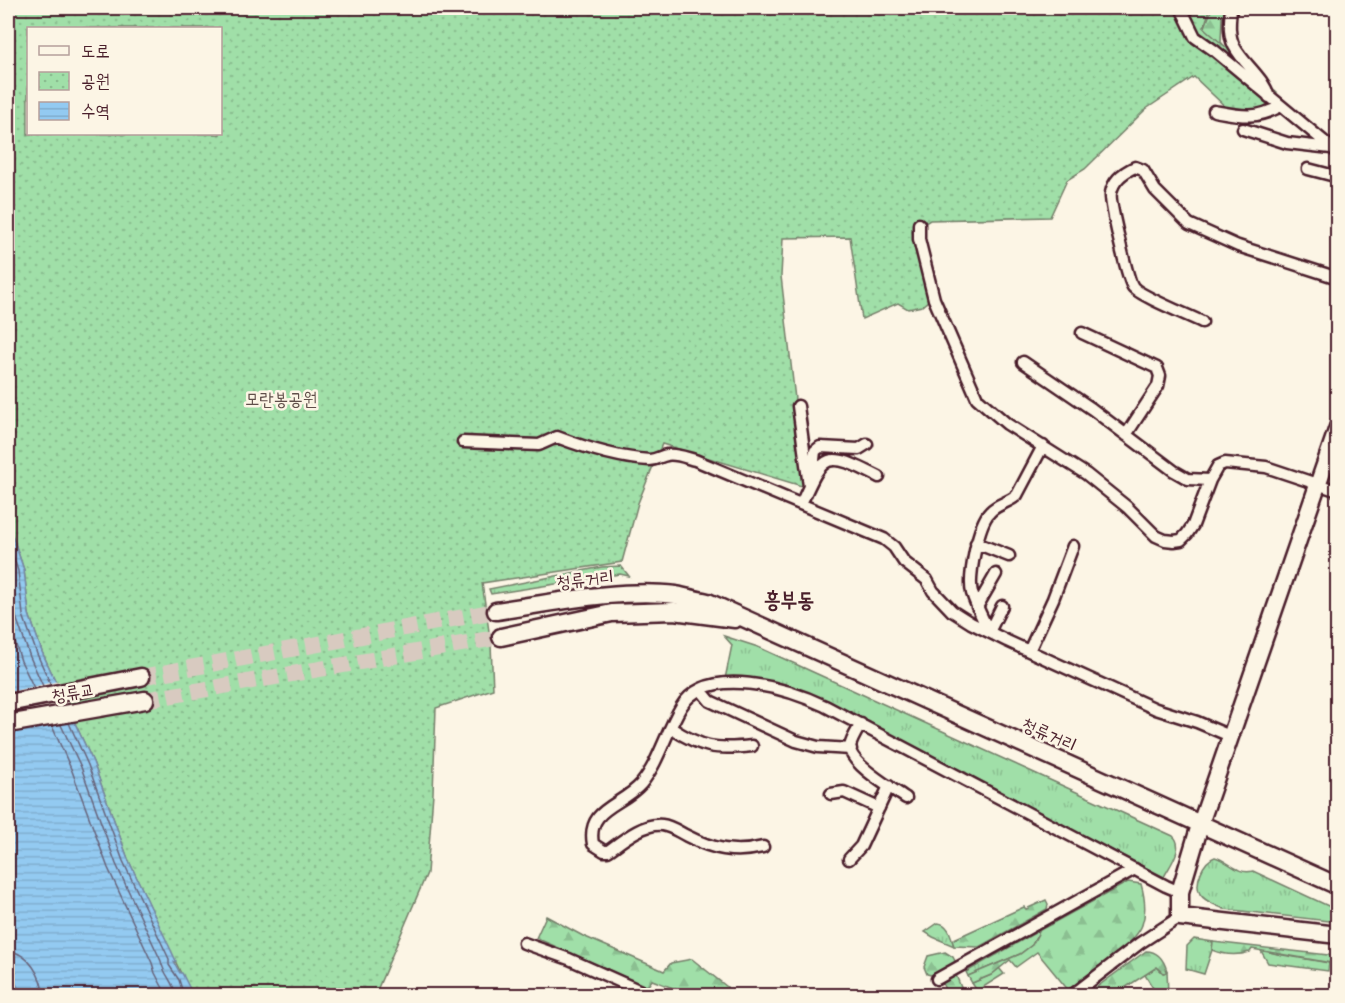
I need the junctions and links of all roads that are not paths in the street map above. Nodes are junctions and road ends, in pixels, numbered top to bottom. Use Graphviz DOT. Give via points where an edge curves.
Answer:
graph roads {
  1 [pos="1181,8"];
  2 [pos="1231,8"];
  3 [pos="1269,97"];
  4 [pos="1281,106"];
  5 [pos="1214,111"];
  6 [pos="1243,129"];
  7 [pos="1335,151"];
  8 [pos="1308,169"];
  9 [pos="1338,175"];
  10 [pos="919,224"];
  11 [pos="1338,278"];
  12 [pos="1202,322"];
  13 [pos="1082,333"];
  14 [pos="1023,362"];
  15 [pos="798,406"];
  16 [pos="1338,426"];
  17 [pos="1126,435"];
  18 [pos="463,442"];
  19 [pos="867,444"];
  20 [pos="1043,446"];
  21 [pos="815,472"];
  22 [pos="879,477"];
  23 [pos="1210,480"];
  24 [pos="1317,484"];
  25 [pos="809,486"];
  26 [pos="1338,491"];
  27 [pos="801,504"];
  28 [pos="976,543"];
  29 [pos="1073,546"];
  30 [pos="1009,556"];
  31 [pos="996,574"];
  32 [pos="1002,606"];
  33 [pos="977,607"];
  34 [pos="496,611"];
  35 [pos="745,620"];
  36 [pos="989,632"];
  37 [pos="501,637"];
  38 [pos="1029,651"];
  39 [pos="141,677"];
  40 [pos="701,690"];
  41 [pos="146,700"];
  42 [pos="8,703"];
  43 [pos="8,724"];
  44 [pos="861,724"];
  45 [pos="671,728"];
  46 [pos="1230,736"];
  47 [pos="752,746"];
  48 [pos="851,749"];
  49 [pos="889,786"];
  50 [pos="831,794"];
  51 [pos="906,798"];
  52 [pos="879,808"];
  53 [pos="1200,825"];
  54 [pos="763,847"];
  55 [pos="849,860"];
  56 [pos="1135,869"];
  57 [pos="1338,886"];
  58 [pos="1180,892"];
  59 [pos="1180,917"];
  60 [pos="1338,935"];
  61 [pos="524,943"];
  62 [pos="938,979"];
  63 [pos="652,996"];
  64 [pos="1071,996"];
  1 -- 3 [label="street" via="1195,38"];
  2 -- 3 [label="street" via="1234,45 1266,85"];
  3 -- 4 [label="street"];
  4 -- 5 [label="street" via="1249,117"];
  4 -- 7 [label="street"];
  6 -- 7 [label="street" via="1287,143"];
  8 -- 9 [label="street"];
  10 -- 20 [label="street" via="934,299 977,398 1007,424"];
  11 -- 12 [label="street" via="1238,246 1189,224 1155,190 1143,170 1135,167 1116,180 1111,193 1128,280 1140,294"];
  13 -- 17 [label="street" via="1156,368 1160,376 1158,386"];
  14 -- 17 [label="street"];
  15 -- 25 [label="street"];
  16 -- 24 [label="main road"];
  17 -- 23 [label="street" via="1188,480"];
  18 -- 27 [label="street" via="539,445 557,437 625,456 656,460 667,454 675,455"];
  19 -- 21 [label="street" via="859,449 820,447 815,451"];
  20 -- 23 [label="street" via="1086,474 1165,540 1181,540 1187,534"];
  20 -- 28 [label="street" via="1017,495 988,513"];
  21 -- 22 [label="street" via="824,462 839,459"];
  21 -- 25 [label="street"];
  23 -- 24 [label="street" via="1218,466 1225,463 1266,467"];
  24 -- 26 [label="street"];
  24 -- 46 [label="main road"];
  25 -- 27 [label="street"];
  27 -- 36 [label="street" via="884,539 927,580 952,611"];
  28 -- 30 [label="street"];
  28 -- 33 [label="street" via="971,590"];
  29 -- 38 [label="street"];
  31 -- 33 [label="street"];
  32 -- 36 [label="street"];
  33 -- 36 [label="street"];
  34 -- 35 [label="main road, 청류거리" via="610,596 675,595 708,602"];
  35 -- 37 [label="main road, 청류거리" via="646,610 612,613"];
  35 -- 53 [label="main road, 청류거리"];
  36 -- 38 [label="street"];
  38 -- 46 [label="street" via="1156,709"];
  39 -- 42 [label="main road, 청류교"];
  40 -- 44 [label="street" via="728,683 772,687 804,696"];
  40 -- 45 [label="street" via="681,706"];
  40 -- 48 [label="street" via="711,701 796,741"];
  41 -- 43 [label="main road, 청류교"];
  44 -- 48 [label="street"];
  44 -- 56 [label="street"];
  45 -- 47 [label="street" via="707,747"];
  45 -- 54 [label="street" via="640,785 595,821 593,844 608,851 639,831 661,824 730,851"];
  46 -- 53 [label="main road"];
  48 -- 49 [label="street" via="859,765"];
  49 -- 51 [label="street"];
  49 -- 52 [label="street"];
  50 -- 52 [label="street" via="844,792"];
  52 -- 55 [label="street" via="861,846"];
  53 -- 57 [label="main road, 청류거리"];
  53 -- 58 [label="main road"];
  56 -- 58 [label="street"];
  56 -- 62 [label="street"];
  58 -- 59 [label="main road"];
  59 -- 60 [label="main road"];
  59 -- 64 [label="street"];
  61 -- 63 [label="street"];
}
